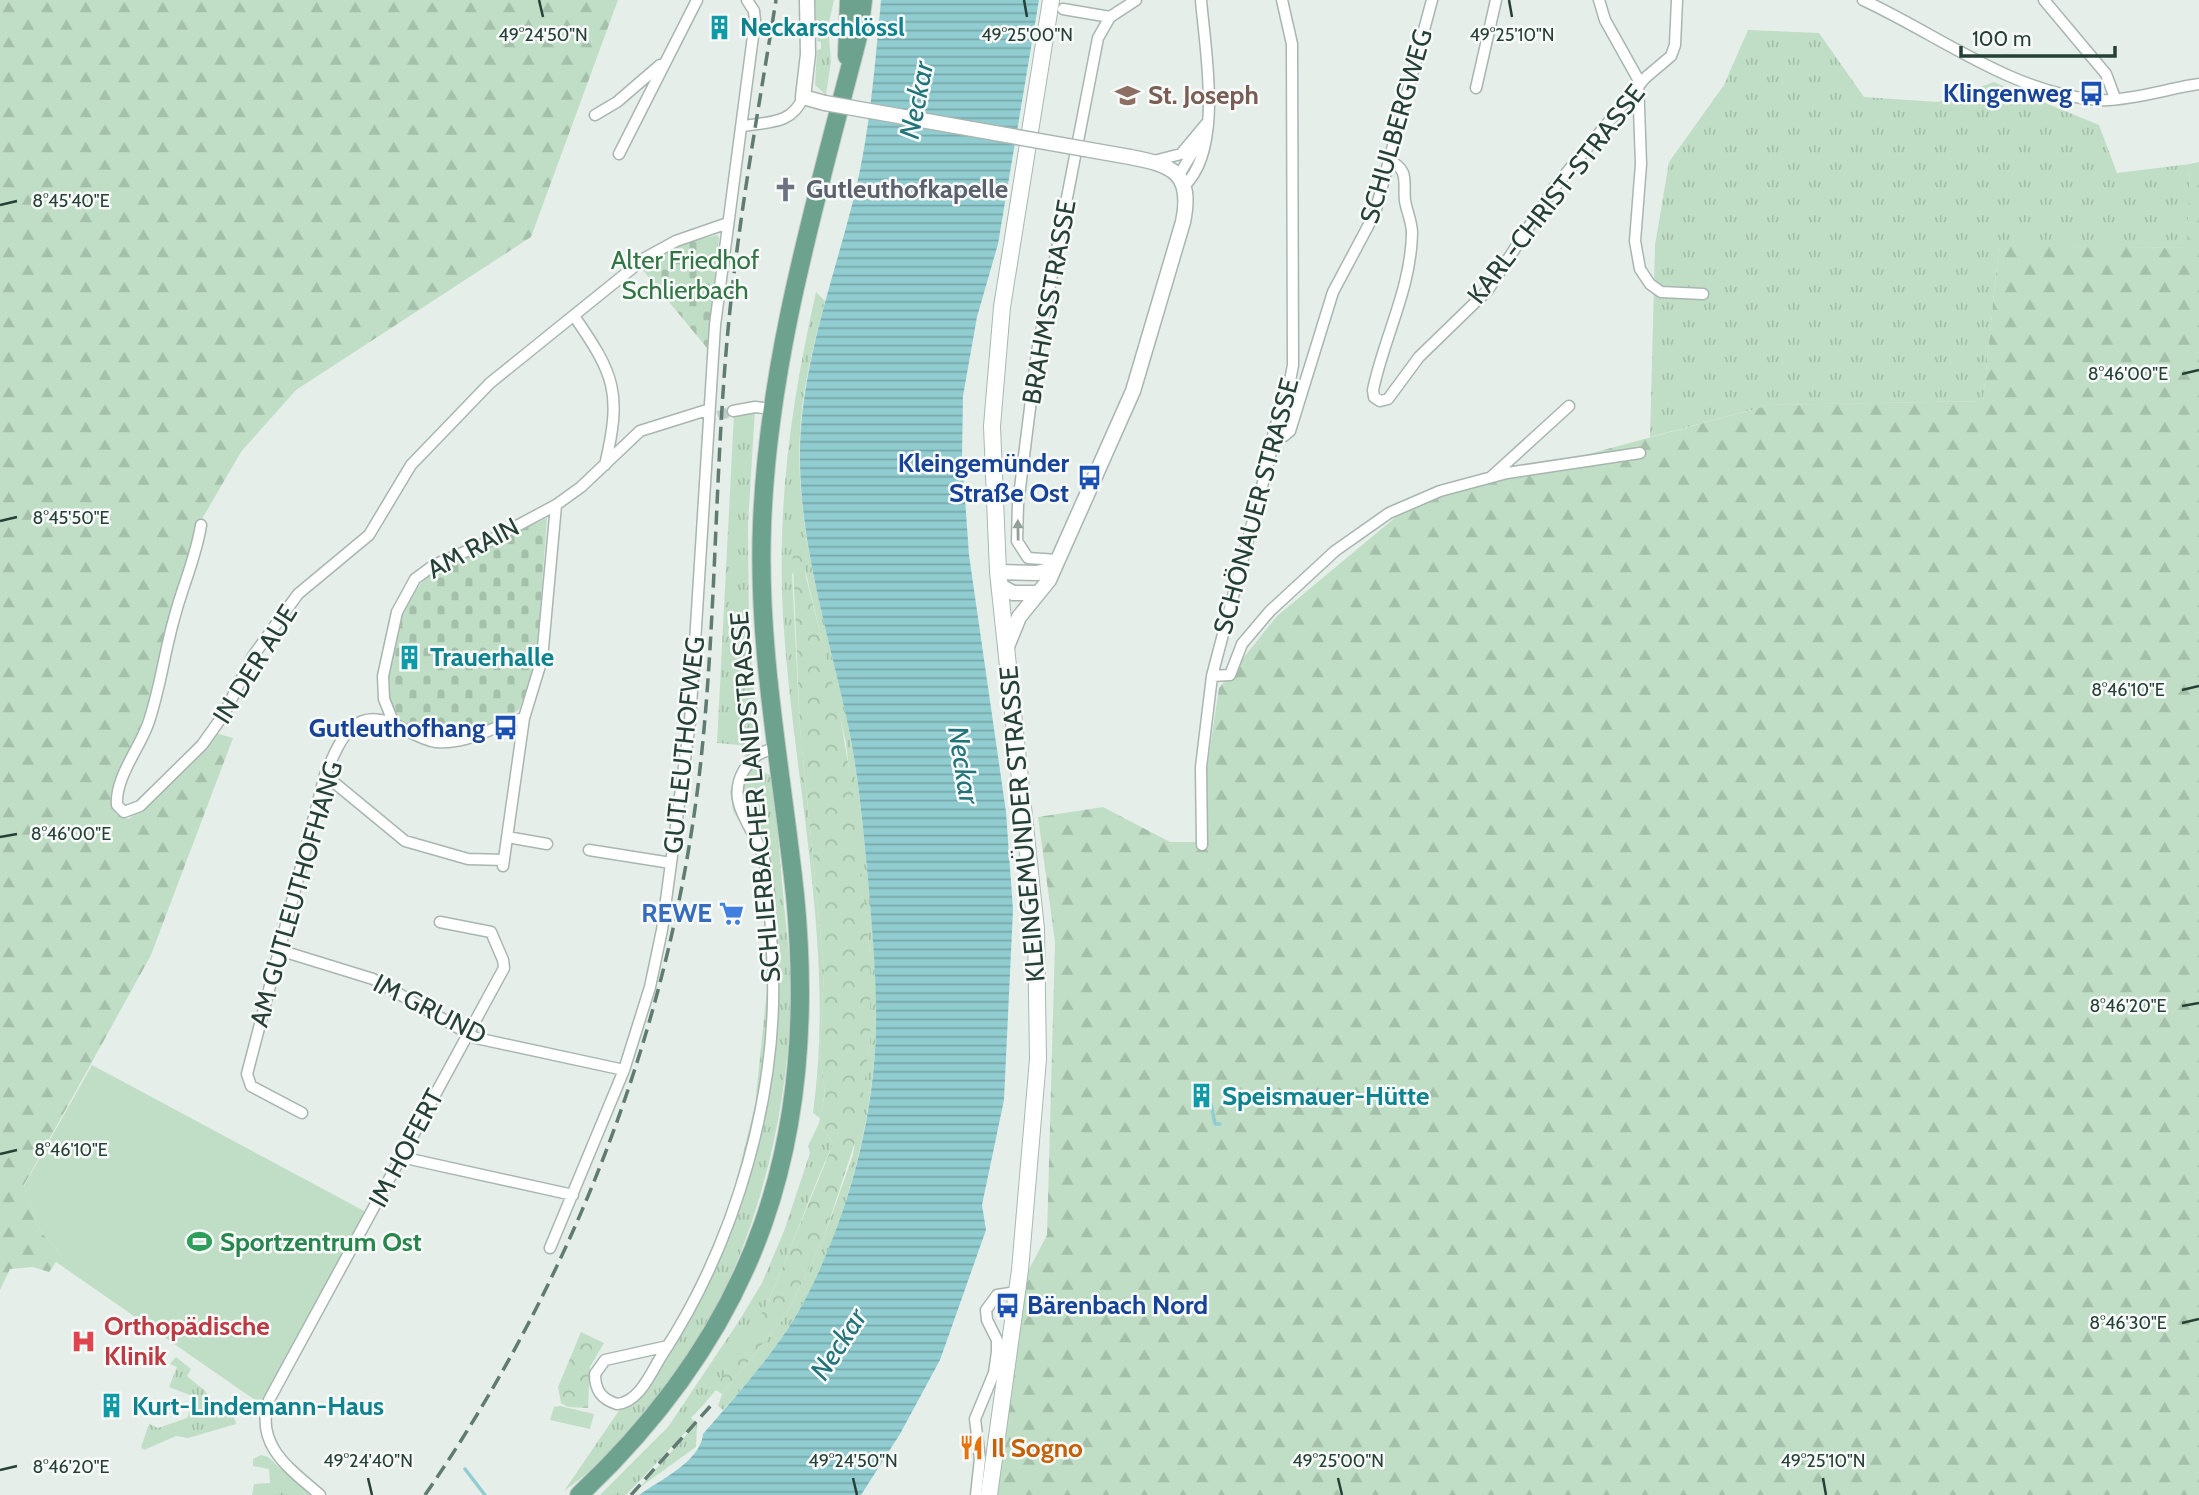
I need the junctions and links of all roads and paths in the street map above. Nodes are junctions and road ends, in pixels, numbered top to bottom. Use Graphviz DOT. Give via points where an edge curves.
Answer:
graph roads {
  1 [pos="697,0"];
  2 [pos="748,0"];
  3 [pos="807,0"];
  4 [pos="849,0"];
  5 [pos="863,0"];
  6 [pos="1201,0"];
  7 [pos="1282,0"];
  8 [pos="1432,0"];
  9 [pos="1496,0"];
  10 [pos="1599,0"];
  11 [pos="1677,0"];
  12 [pos="1863,0"];
  13 [pos="2044,0"];
  14 [pos="1130,1"];
  15 [pos="1057,4"];
  16 [pos="1110,17"];
  17 [pos="663,64"];
  18 [pos="847,80"];
  19 [pos="2199,84"];
  20 [pos="1637,87"];
  21 [pos="1476,88"];
  22 [pos="803,97"];
  23 [pos="2115,98"];
  24 [pos="595,115"];
  25 [pos="1206,124"];
  26 [pos="743,126"];
  27 [pos="619,154"];
  28 [pos="1389,161"];
  29 [pos="1152,162"];
  30 [pos="1182,181"];
  31 [pos="728,223"];
  32 [pos="1703,294"];
  33 [pos="574,316"];
  34 [pos="1569,406"];
  35 [pos="773,409"];
  36 [pos="733,411"];
  37 [pos="711,415"];
  38 [pos="1275,436"];
  39 [pos="1640,453"];
  40 [pos="605,465"];
  41 [pos="1489,478"];
  42 [pos="556,505"];
  43 [pos="201,525"];
  44 [pos="1055,565"];
  45 [pos="998,578"];
  46 [pos="1036,593"];
  47 [pos="1006,649"];
  48 [pos="1212,676"];
  49 [pos="524,718"];
  50 [pos="394,724"];
  51 [pos="777,748"];
  52 [pos="325,775"];
  53 [pos="507,837"];
  54 [pos="547,844"];
  55 [pos="1202,845"];
  56 [pos="589,850"];
  57 [pos="671,863"];
  58 [pos="440,922"];
  59 [pos="279,950"];
  60 [pos="468,1035"];
  61 [pos="624,1070"];
  62 [pos="302,1113"];
  63 [pos="401,1157"];
  64 [pos="573,1195"];
  65 [pos="550,1248"];
  66 [pos="1017,1292"];
  67 [pos="668,1346"];
  68 [pos="320,1495"];
  69 [pos="579,1495"];
  70 [pos="976,1495"];
  71 [pos="989,1495"];
  1 -- 17 [label="street"];
  2 -- 26 [label="street" via="755,18"];
  3 -- 22 [label="street"];
  4 -- 18 [label="main road, SCHLIERBACHER LANDSTRASSE"];
  5 -- 18 [label="main road, SCHLIERBACHER LANDSTRASSE"];
  6 -- 25 [label="street, KLEINGEMÜNDER STRASSE" via="1208,85"];
  7 -- 38 [label="street, SCHÖNAUER STRASSE" via="1292,44 1294,338 1290,385"];
  8 -- 28 [label="street, SCHULBERGWEG"];
  9 -- 21 [label="street"];
  10 -- 20 [label="street" via="1605,20 1635,72"];
  11 -- 20 [label="street, KARL-CHRIST-STRASSE" via="1671,55"];
  12 -- 23 [label="street" via="2025,83 2059,96"];
  13 -- 23 [label="street" via="2106,74"];
  14 -- 16 [label="street, BRAHMSSTRASSE"];
  15 -- 16 [label="street"];
  15 -- 45 [label="main road, KLEINGEMÜNDER STRASSE" via="998,344 992,457"];
  44 -- 16 [label="street, BRAHMSSTRASSE, one-way" via="1028,558 1019,546 1018,504 1055,251 1096,45"];
  17 -- 24 [label="street"];
  17 -- 27 [label="street"];
  18 -- 35 [label="main road, SCHLIERBACHER LANDSTRASSE"];
  19 -- 23 [label="street"];
  20 -- 28 [label="street, KARL-CHRIST-STRASSE" via="1550,194 1492,285 1419,357 1388,398 1380,401 1374,396 1374,386 1400,306 1412,235 1406,176"];
  20 -- 32 [label="street" via="1642,164 1635,241 1640,270 1661,292"];
  22 -- 26 [label="street" via="789,117"];
  22 -- 29 [label="street, bridge"];
  25 -- 29 [label="street" via="1181,154"];
  25 -- 30 [label="street, KLEINGEMÜNDER STRASSE"];
  26 -- 31 [label="street"];
  28 -- 38 [label="street, SCHULBERGWEG" via="1371,225 1333,292 1292,426 1284,436"];
  29 -- 30 [label="street" via="1165,165"];
  30 -- 44 [label="street, KLEINGEMÜNDER STRASSE" via="1183,222 1133,391"];
  31 -- 33 [label="street, IN DER AUE" via="649,256"];
  31 -- 37 [label="street, GUTLEUTHOFWEG"];
  33 -- 40 [label="street" via="603,357 611,377 612,435"];
  33 -- 43 [label="street, IN DER AUE" via="490,383 411,465 369,535 306,587 273,626 209,736 140,806 124,812 117,805 117,793 154,706"];
  34 -- 41 [label="street"];
  35 -- 36 [label="street"];
  35 -- 51 [label="main road, SCHLIERBACHER LANDSTRASSE" via="762,527 762,596"];
  37 -- 40 [label="street" via="668,421 640,431"];
  37 -- 57 [label="street, GUTLEUTHOFWEG" via="690,722"];
  38 -- 48 [label="street, SCHÖNAUER STRASSE"];
  39 -- 41 [label="street"];
  40 -- 42 [label="street"];
  41 -- 48 [label="street" via="1440,491 1370,524 1261,620 1242,644 1230,675"];
  42 -- 49 [label="street" via="542,659"];
  42 -- 50 [label="street, AM RAIN" via="483,544 457,552 415,579 397,612 383,676 384,699"];
  44 -- 45 [label="street" via="1037,573"];
  44 -- 46 [label="street, KLEINGEMÜNDER STRASSE"];
  45 -- 46 [label="street" via="1013,593"];
  45 -- 47 [label="main road, KLEINGEMÜNDER STRASSE"];
  46 -- 47 [label="street, KLEINGEMÜNDER STRASSE" via="1019,617"];
  47 -- 66 [label="main road, KLEINGEMÜNDER STRASSE" via="1036,929 1038,1059"];
  48 -- 55 [label="street, SCHÖNAUER STRASSE" via="1201,767"];
  49 -- 50 [label="street, AM GUTLEUTHOFHANG" via="474,739 436,741"];
  49 -- 53 [label="street"];
  50 -- 52 [label="street, AM GUTLEUTHOFHANG" via="378,719 356,724 342,737"];
  51 -- 67 [label="street" via="752,758 737,790 741,813 765,864 773,962 758,1122 732,1216 701,1287"];
  51 -- 69 [label="main road, SCHLIERBACHER LANDSTRASSE" via="795,898 799,994 795,1098 785,1154 757,1244 706,1346 648,1424"];
  52 -- 53 [label="street" via="405,841 503,864"];
  52 -- 59 [label="street, AM GUTLEUTHOFHANG"];
  53 -- 54 [label="street"];
  56 -- 57 [label="street"];
  57 -- 61 [label="street, GUTLEUTHOFWEG" via="657,958"];
  58 -- 60 [label="street, IM HOFERT" via="491,932 503,960"];
  59 -- 60 [label="street, IM GRUND" via="373,979"];
  59 -- 62 [label="street, AM GUTLEUTHOFHANG" via="247,1078 255,1088"];
  60 -- 61 [label="street, IM GRUND"];
  60 -- 63 [label="street, IM HOFERT"];
  61 -- 64 [label="street, GUTLEUTHOFWEG"];
  63 -- 64 [label="street"];
  63 -- 68 [label="street, IM HOFERT" via="270,1400 266,1423 272,1449"];
  64 -- 65 [label="street, GUTLEUTHOFWEG"];
  66 -- 70 [label="street" via="994,1297 986,1310 997,1352 994,1373 975,1419 980,1459"];
  66 -- 71 [label="main road, KLEINGEMÜNDER STRASSE"];
  67 -- 67 [label="street" via="605,1360 595,1374 598,1392 617,1404 632,1399"];
}
